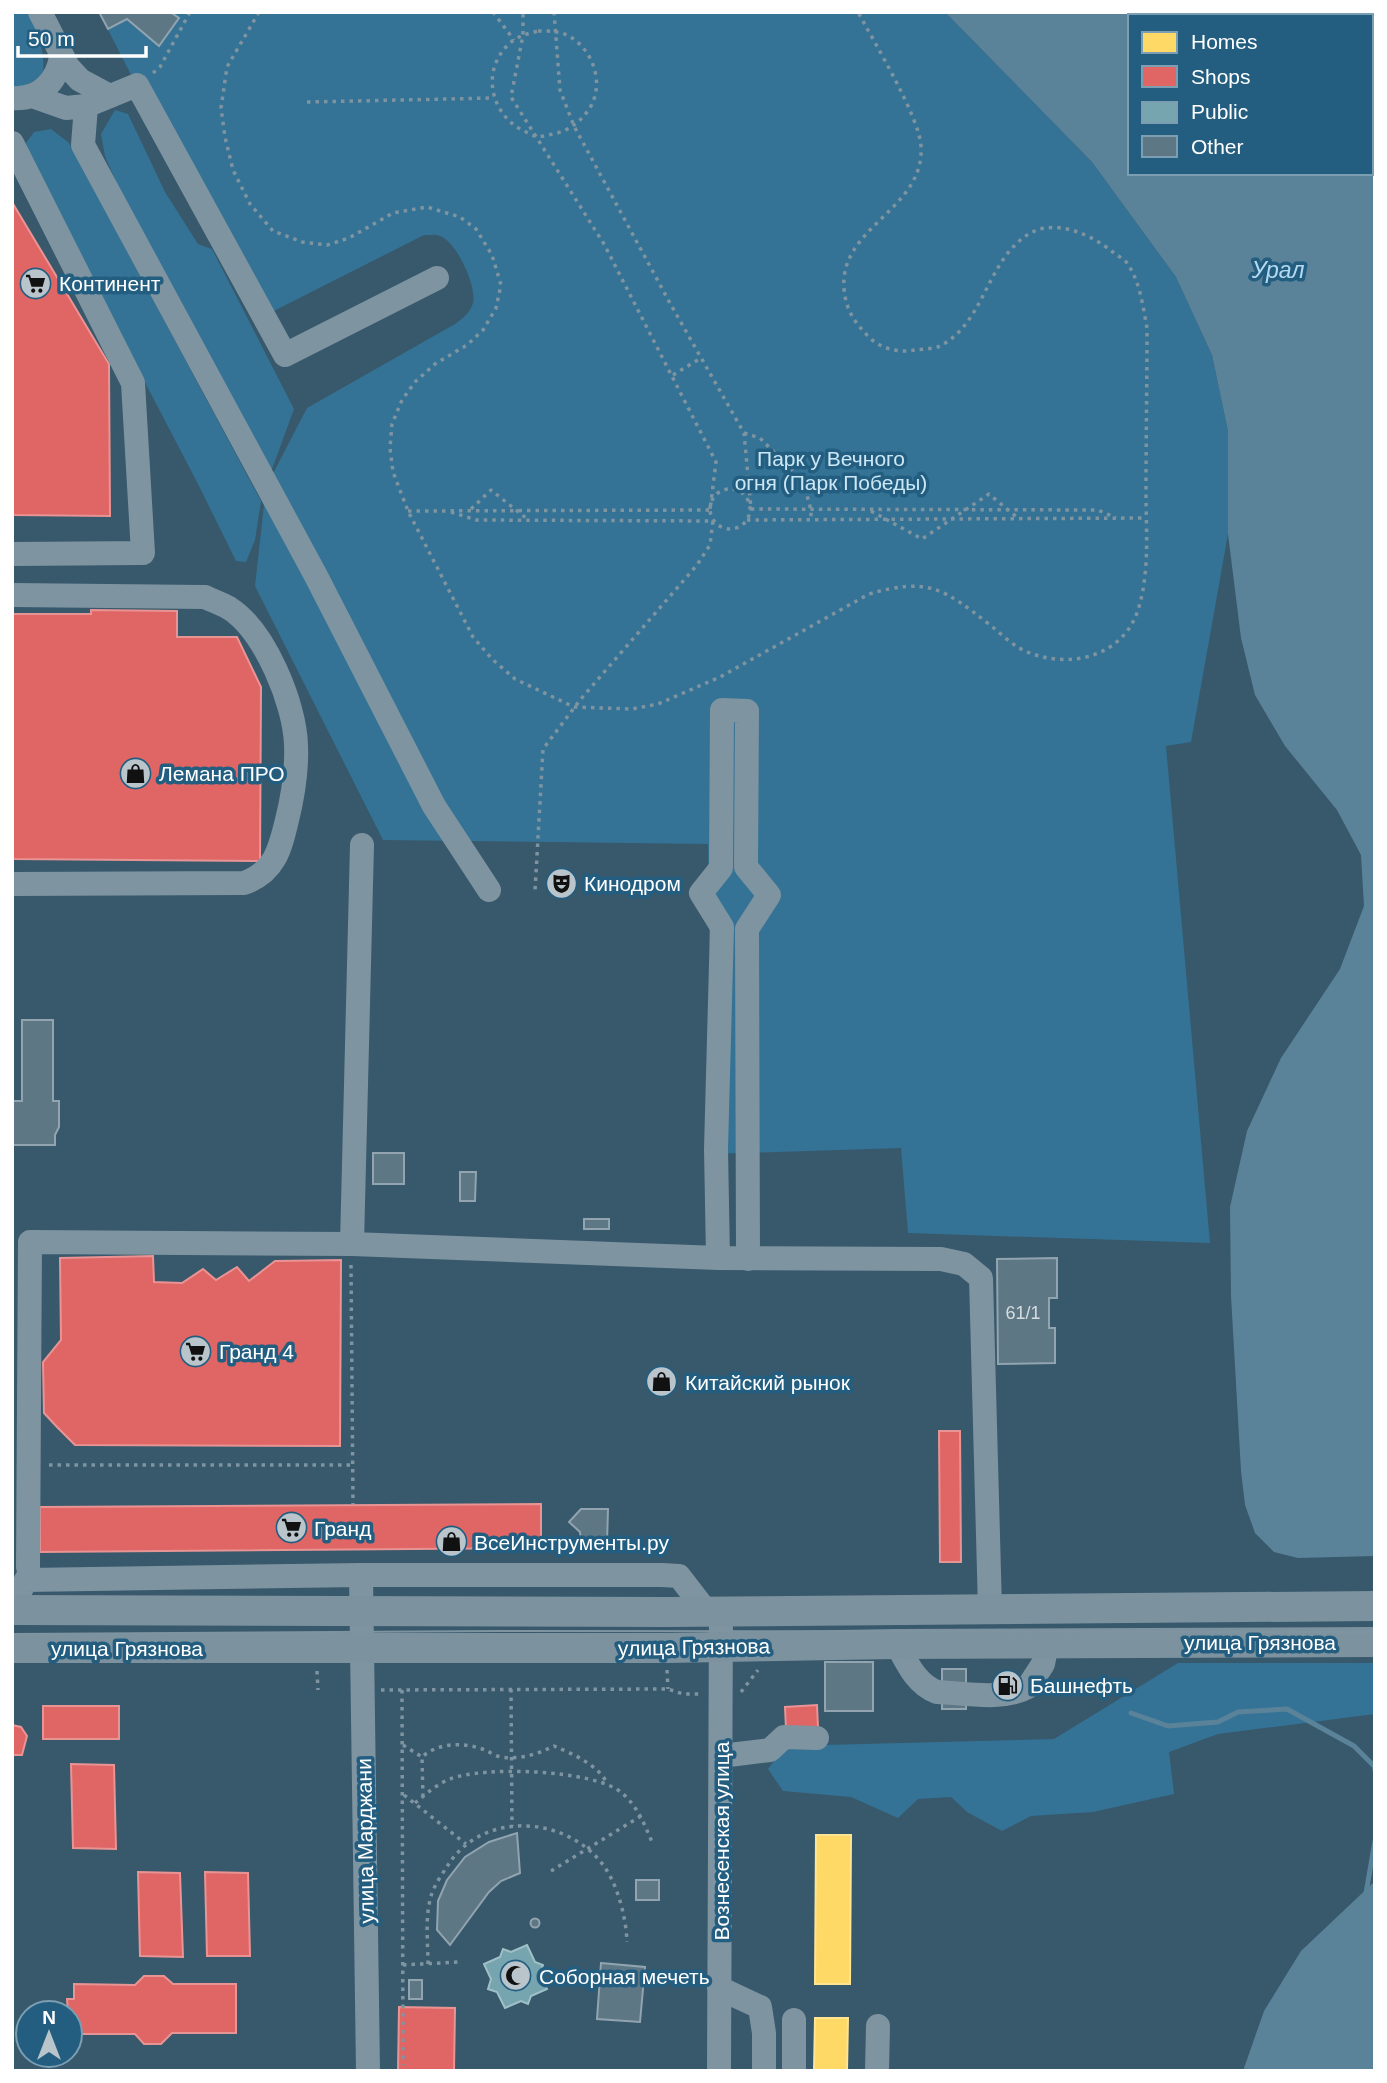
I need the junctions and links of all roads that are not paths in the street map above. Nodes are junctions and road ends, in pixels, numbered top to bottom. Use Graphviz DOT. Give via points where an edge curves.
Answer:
graph roads {
  1 [pos="40,12"];
  2 [pos="61,57"];
  3 [pos="110,96"];
  4 [pos="22,97"];
  5 [pos="86,106"];
  6 [pos="12,143"];
  7 [pos="437,278"];
  8 [pos="12,554"];
  9 [pos="12,594"];
  10 [pos="362,845"];
  11 [pos="721,867"];
  12 [pos="746,867"];
  13 [pos="12,884"];
  14 [pos="489,890"];
  15 [pos="722,928"];
  16 [pos="747,929"];
  17 [pos="716,1149"];
  18 [pos="746,1149"];
  19 [pos="352,1244"];
  20 [pos="718,1258"];
  21 [pos="748,1259"];
  22 [pos="28,1567"];
  23 [pos="361,1575"];
  24 [pos="1375,1606"];
  25 [pos="12,1609"];
  26 [pos="990,1609"];
  27 [pos="363,1610"];
  28 [pos="714,1611"];
  29 [pos="1375,1642"];
  30 [pos="897,1644"];
  31 [pos="1047,1644"];
  32 [pos="12,1648"];
  33 [pos="363,1648"];
  34 [pos="722,1648"];
  35 [pos="817,1738"];
  36 [pos="721,1756"];
  37 [pos="719,1988"];
  38 [pos="794,2020"];
  39 [pos="878,2026"];
  40 [pos="368,2071"];
  41 [pos="719,2071"];
  42 [pos="764,2071"];
  43 [pos="794,2071"];
  44 [pos="877,2071"];
  1 -- 2 [label="street"];
  2 -- 3 [label="street" via="80,80"];
  2 -- 4 [label="street" via="53,80 44,89"];
  3 -- 5 [label="street"];
  3 -- 7 [label="street" via="137,85 285,355"];
  4 -- 5 [label="street" via="66,108"];
  5 -- 14 [label="street" via="83,145 316,576 434,806"];
  6 -- 8 [label="street" via="133,383 143,553"];
  9 -- 13 [label="street" via="205,597 231,609 256,635 277,672 296,744 281,843 259,878 244,883"];
  10 -- 19 [label="street"];
  11 -- 12 [label="street"];
  11 -- 12 [label="street" via="722,710 747,711"];
  11 -- 15 [label="street" via="701,893"];
  12 -- 16 [label="street" via="769,895"];
  15 -- 16 [label="street"];
  15 -- 17 [label="street"];
  16 -- 18 [label="street"];
  17 -- 18 [label="street"];
  17 -- 20 [label="street"];
  18 -- 21 [label="street"];
  19 -- 20 [label="street"];
  19 -- 22 [label="street" via="30,1242"];
  20 -- 21 [label="street"];
  21 -- 26 [label="street" via="941,1259 964,1264 981,1278"];
  23 -- 25 [label="street" via="26,1580"];
  23 -- 27 [label="street, улица Марджани"];
  23 -- 28 [label="street" via="679,1576"];
  24 -- 26 [label="main road, улица Грязнова"];
  25 -- 27 [label="main road, улица Грязнова"];
  26 -- 28 [label="main road, улица Грязнова"];
  27 -- 28 [label="main road, улица Грязнова"];
  27 -- 33 [label="street, улица Марджани"];
  28 -- 34 [label="street, Вознесенская улица"];
  29 -- 31 [label="main road, улица Грязнова"];
  30 -- 31 [label="main road, улица Грязнова"];
  30 -- 31 [label="street" via="931,1689 981,1694 1028,1687 1043,1664"];
  30 -- 34 [label="main road, улица Грязнова"];
  32 -- 33 [label="main road, улица Грязнова"];
  33 -- 34 [label="main road, улица Грязнова"];
  33 -- 40 [label="street, улица Марджани"];
  34 -- 36 [label="street, Вознесенская улица"];
  35 -- 36 [label="street" via="784,1737 770,1750"];
  36 -- 37 [label="street, Вознесенская улица"];
  37 -- 41 [label="street, Вознесенская улица"];
  37 -- 42 [label="street" via="760,2007"];
  38 -- 43 [label="street"];
  39 -- 44 [label="street"];
}
